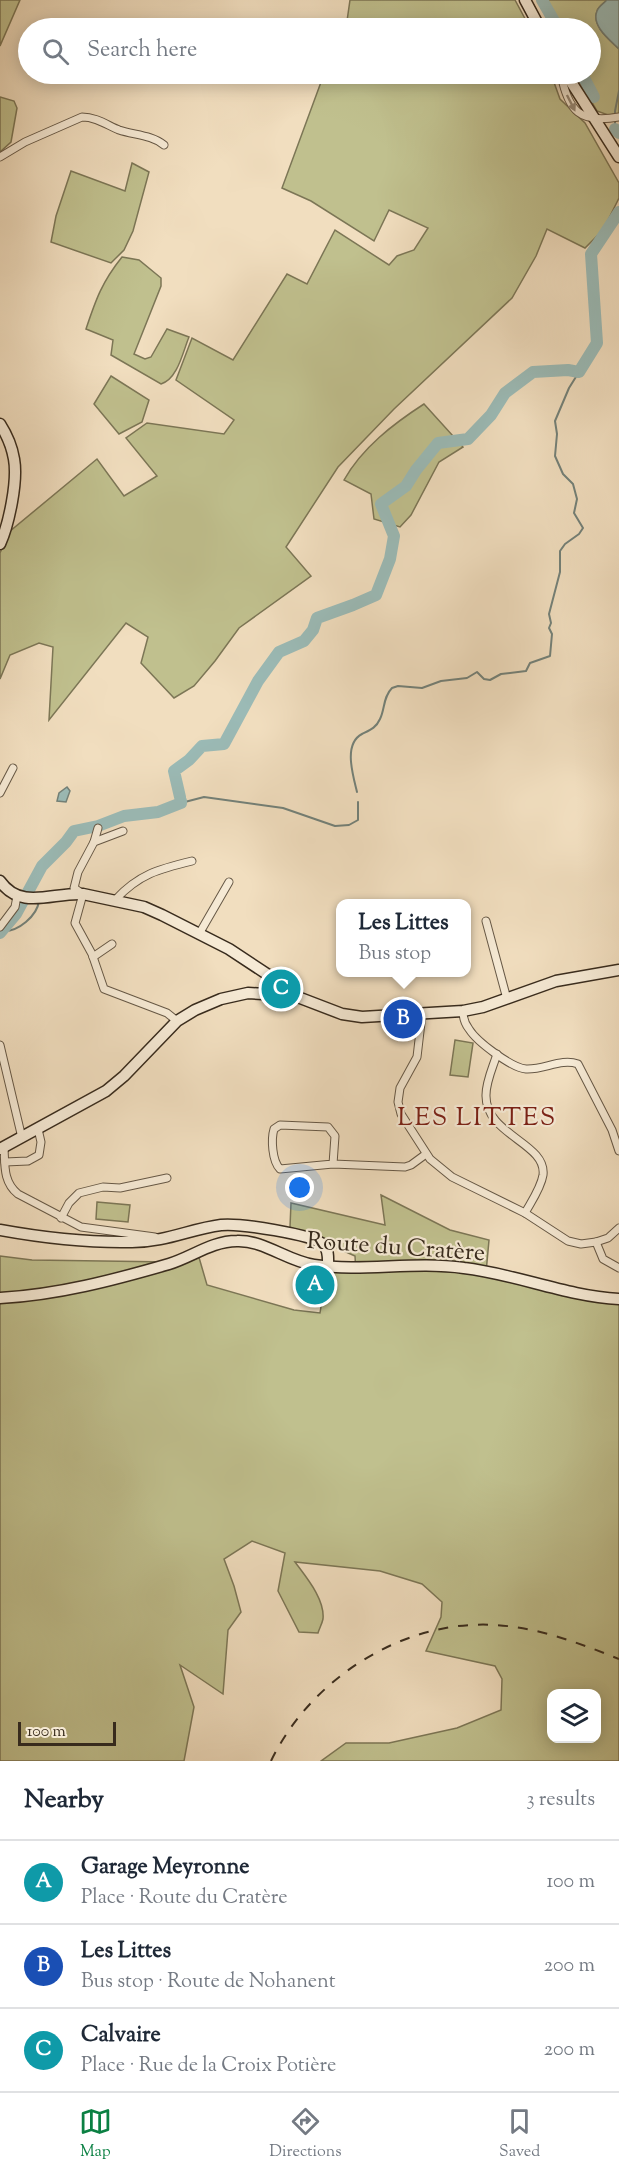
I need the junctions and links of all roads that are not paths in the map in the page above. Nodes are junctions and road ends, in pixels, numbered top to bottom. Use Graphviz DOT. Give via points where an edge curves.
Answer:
graph roads {
  1 [pos="525,0"];
  2 [pos="535,18"];
  3 [pos="564,84"];
  4 [pos="572,84"];
  5 [pos="618,117"];
  6 [pos="595,120"];
  7 [pos="164,145"];
  8 [pos="0,157"];
  9 [pos="619,157"];
  10 [pos="0,424"];
  11 [pos="0,544"];
  12 [pos="13,768"];
  13 [pos="0,793"];
  14 [pos="98,828"];
  15 [pos="123,831"];
  16 [pos="94,843"];
  17 [pos="192,861"];
  18 [pos="0,881"];
  19 [pos="229,882"];
  20 [pos="79,891"];
  21 [pos="22,897"];
  22 [pos="115,900"];
  23 [pos="486,921"];
  24 [pos="0,927"];
  25 [pos="199,934"];
  26 [pos="112,944"];
  27 [pos="93,957"];
  28 [pos="619,970"];
  29 [pos="290,996"];
  30 [pos="507,999"];
  31 [pos="463,1011"];
  32 [pos="422,1014"];
  33 [pos="177,1021"];
  34 [pos="0,1045"];
  35 [pos="497,1054"];
  36 [pos="38,1129"];
  37 [pos="22,1138"];
  38 [pos="2,1148"];
  39 [pos="619,1150"];
  40 [pos="426,1154"];
  41 [pos="5,1162"];
  42 [pos="333,1164"];
  43 [pos="167,1178"];
  44 [pos="3,1182"];
  45 [pos="525,1213"];
  46 [pos="61,1218"];
  47 [pos="619,1228"];
  48 [pos="0,1230"];
  49 [pos="163,1240"];
  50 [pos="596,1242"];
  51 [pos="328,1266"];
  52 [pos="619,1268"];
  53 [pos="0,1298"];
  54 [pos="619,1299"];
  1 -- 2 [label="street"];
  3 -- 6 [label="street, one-way" via="573,109"];
  4 -- 6 [label="street"];
  5 -- 6 [label="street"];
  6 -- 9 [label="street"];
  7 -- 8 [label="street" via="82,117"];
  10 -- 11 [label="street" via="15,465"];
  12 -- 13 [label="street"];
  14 -- 16 [label="street"];
  15 -- 16 [label="street"];
  16 -- 20 [label="street" via="78,872"];
  17 -- 22 [label="street" via="150,873"];
  18 -- 21 [label="street"];
  19 -- 25 [label="street"];
  20 -- 21 [label="street" via="63,896"];
  20 -- 22 [label="street"];
  20 -- 27 [label="street" via="75,923"];
  21 -- 24 [label="street"];
  22 -- 25 [label="street" via="144,907"];
  23 -- 30 [label="street"];
  25 -- 29 [label="street" via="288,988"];
  26 -- 27 [label="street"];
  27 -- 33 [label="street" via="104,989 167,1013"];
  28 -- 30 [label="street" via="556,981"];
  29 -- 32 [label="street" via="352,1016"];
  29 -- 33 [label="street" via="230,996"];
  30 -- 31 [label="street"];
  31 -- 32 [label="street"];
  31 -- 35 [label="street" via="474,1036"];
  32 -- 40 [label="street" via="417,1057 400,1088 398,1102 401,1114"];
  33 -- 36 [label="street" via="114,1085"];
  34 -- 37 [label="street"];
  35 -- 39 [label="street" via="524,1069 578,1064"];
  35 -- 45 [label="street" via="487,1088 490,1113 538,1158 543,1172"];
  36 -- 37 [label="street"];
  36 -- 41 [label="street" via="39,1155 28,1161"];
  37 -- 38 [label="street"];
  38 -- 41 [label="street"];
  40 -- 42 [label="street" via="407,1167"];
  40 -- 45 [label="street" via="452,1177"];
  41 -- 44 [label="street"];
  42 -- 42 [label="street" via="280,1169 275,1164 274,1129 280,1125 328,1127 335,1136"];
  43 -- 46 [label="street" via="79,1192"];
  44 -- 46 [label="street"];
  45 -- 50 [label="street" via="568,1241"];
  46 -- 49 [label="street" via="84,1228"];
  47 -- 50 [label="street"];
  48 -- 49 [label="street" via="75,1241"];
  49 -- 51 [label="street" via="219,1225 244,1225 318,1240 328,1252"];
  50 -- 52 [label="street" via="603,1259"];
  51 -- 53 [label="street, Route du Cratère" via="292,1260 250,1242 229,1241 146,1270 46,1293"];
  51 -- 54 [label="street, Route du Cratère" via="463,1268"];
}
